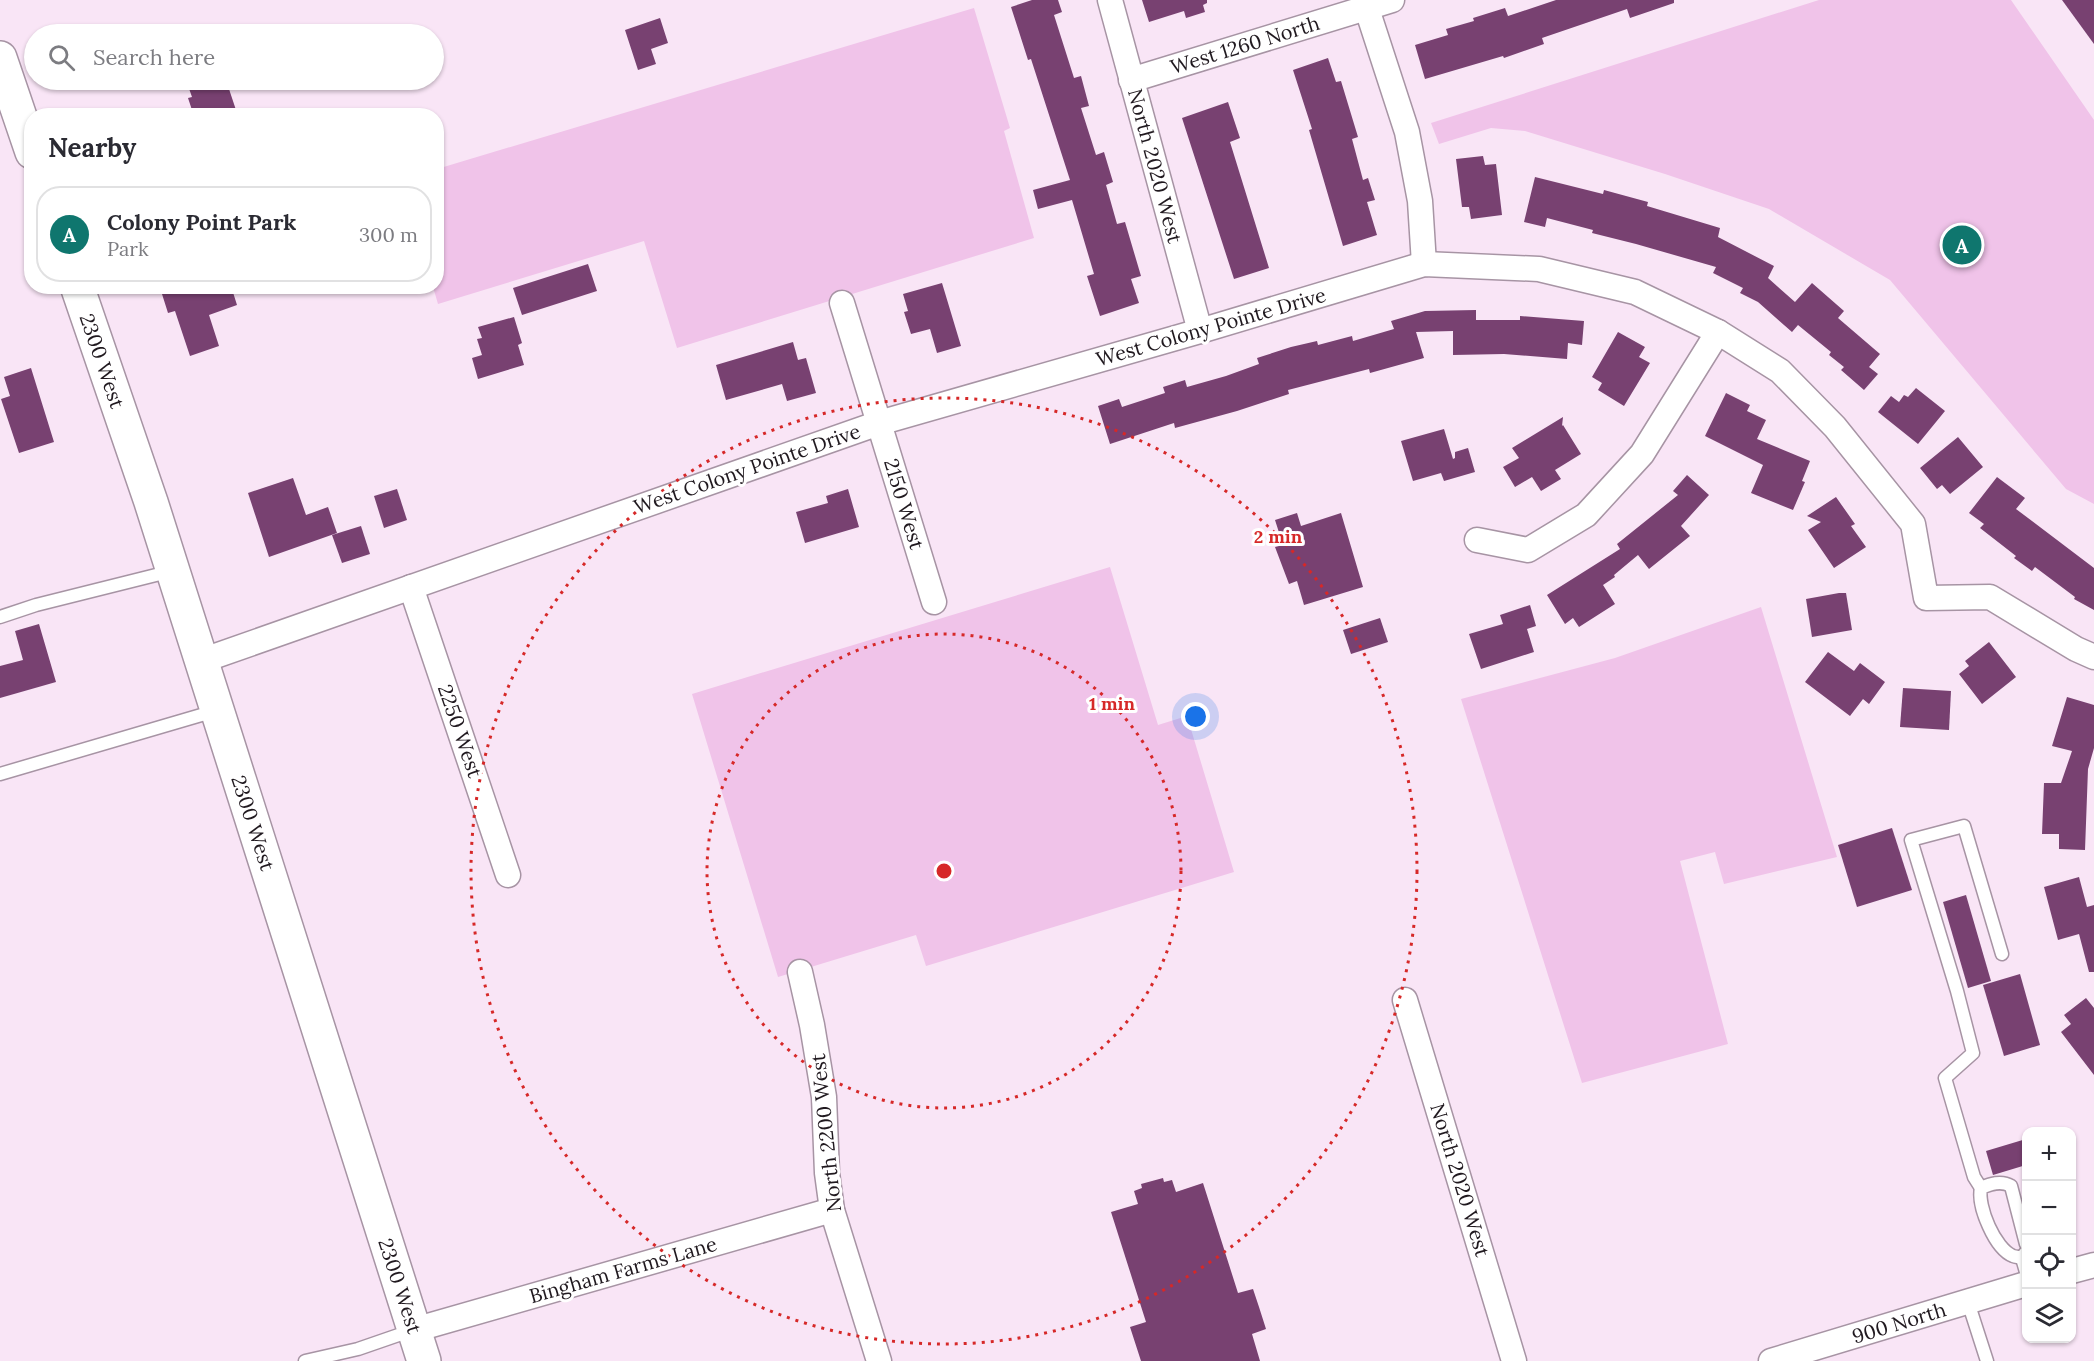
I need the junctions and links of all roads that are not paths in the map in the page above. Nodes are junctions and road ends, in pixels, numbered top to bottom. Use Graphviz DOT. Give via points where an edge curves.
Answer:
graph roads {
  1 [pos="1110,0"];
  2 [pos="1392,0"];
  3 [pos="1366,9"];
  4 [pos="0,58"];
  5 [pos="1131,80"];
  6 [pos="7,105"];
  7 [pos="24,137"];
  8 [pos="1424,264"];
  9 [pos="80,294"];
  10 [pos="842,303"];
  11 [pos="1200,331"];
  12 [pos="1718,332"];
  13 [pos="879,423"];
  14 [pos="1477,540"];
  15 [pos="173,571"];
  16 [pos="411,587"];
  17 [pos="934,602"];
  18 [pos="0,617"];
  19 [pos="2094,657"];
  20 [pos="201,661"];
  21 [pos="217,711"];
  22 [pos="0,774"];
  23 [pos="508,875"];
  24 [pos="2002,954"];
  25 [pos="800,972"];
  26 [pos="1405,999"];
  27 [pos="1981,1188"];
  28 [pos="832,1210"];
  29 [pos="2024,1235"];
  30 [pos="2022,1254"];
  31 [pos="2094,1265"];
  32 [pos="2076,1270"];
  33 [pos="2022,1285"];
  34 [pos="1968,1302"];
  35 [pos="414,1330"];
  36 [pos="305,1361"];
  37 [pos="424,1361"];
  38 [pos="879,1361"];
  39 [pos="1514,1361"];
  40 [pos="1771,1361"];
  41 [pos="1987,1361"];
  1 -- 5 [label="street, North 2020 West"];
  2 -- 3 [label="street, West 1260 North"];
  3 -- 5 [label="street, West 1260 North"];
  3 -- 8 [label="street" via="1407,132 1420,201"];
  4 -- 6 [label="main road"];
  5 -- 11 [label="street, North 2020 West"];
  6 -- 7 [label="main road"];
  8 -- 11 [label="street, West Colony Pointe Drive"];
  8 -- 12 [label="street, West Colony Pointe Drive" via="1539,269 1635,292"];
  9 -- 15 [label="main road, 2300 West"];
  10 -- 13 [label="street, 2150 West"];
  11 -- 13 [label="street, West Colony Pointe Drive"];
  12 -- 14 [label="street" via="1642,454 1586,514 1528,550"];
  12 -- 19 [label="street, West Colony Pointe Drive" via="1780,371 1835,427 1913,524 1926,598 1990,597"];
  13 -- 16 [label="street, West Colony Pointe Drive"];
  13 -- 17 [label="street, 2150 West"];
  15 -- 18 [label="lane"];
  15 -- 20 [label="main road, 2300 West"];
  16 -- 20 [label="street, West Colony Pointe Drive"];
  16 -- 23 [label="street, 2250 West"];
  20 -- 21 [label="main road, 2300 West"];
  21 -- 22 [label="lane"];
  21 -- 35 [label="main road, 2300 West"];
  24 -- 27 [label="lane" via="1964,826 1911,840 1973,1053 1946,1078 1974,1177"];
  25 -- 28 [label="street, North 2200 West" via="824,1097"];
  26 -- 39 [label="street, North 2020 West"];
  27 -- 29 [label="lane" via="2006,1182 2011,1186"];
  27 -- 30 [label="lane" via="1979,1194 1988,1226 2004,1250 2012,1256"];
  28 -- 35 [label="street, Bingham Farms Lane"];
  28 -- 38 [label="street, North 2200 West"];
  31 -- 32 [label="street"];
  33 -- 34 [label="street, 900 North"];
  34 -- 40 [label="street, 900 North"];
  34 -- 41 [label="lane"];
  35 -- 36 [label="lane"];
  35 -- 37 [label="main road, 2300 West"];
}
